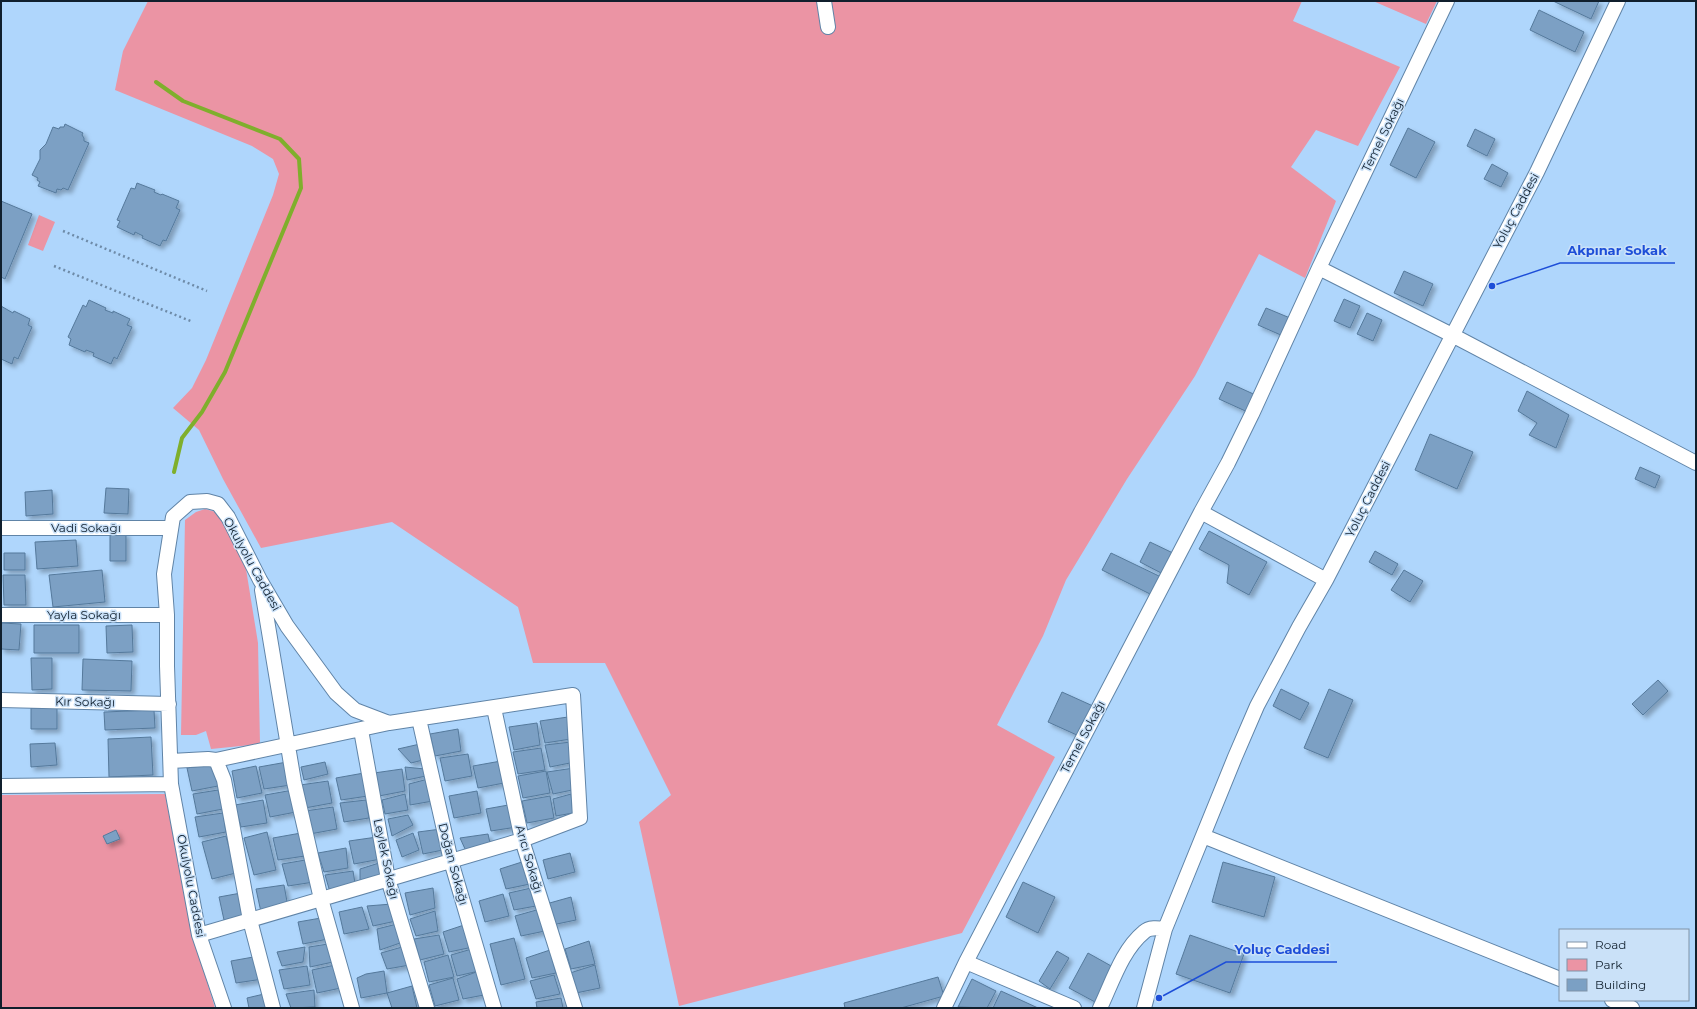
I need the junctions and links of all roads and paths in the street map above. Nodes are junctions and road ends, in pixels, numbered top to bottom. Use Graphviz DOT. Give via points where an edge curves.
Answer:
graph roads {
  1 [pos="824,1"];
  2 [pos="1447,1"];
  3 [pos="1618,1"];
  4 [pos="828,27"];
  5 [pos="63,231"];
  6 [pos="54,266"];
  7 [pos="1319,268"];
  8 [pos="207,291"];
  9 [pos="193,322"];
  10 [pos="1452,335"];
  11 [pos="1696,463"];
  12 [pos="1201,512"];
  13 [pos="1,528"];
  14 [pos="170,528"];
  15 [pos="260,580"];
  16 [pos="1326,580"];
  17 [pos="1,614"];
  18 [pos="167,615"];
  19 [pos="1,700"];
  20 [pos="169,704"];
  21 [pos="494,708"];
  22 [pos="419,719"];
  23 [pos="389,723"];
  24 [pos="361,730"];
  25 [pos="288,744"];
  26 [pos="216,760"];
  27 [pos="171,761"];
  28 [pos="172,784"];
  29 [pos="1,786"];
  30 [pos="1203,836"];
  31 [pos="522,840"];
  32 [pos="451,861"];
  33 [pos="388,879"];
  34 [pos="320,899"];
  35 [pos="250,920"];
  36 [pos="1165,929"];
  37 [pos="199,935"];
  38 [pos="966,962"];
  39 [pos="1559,979"];
  40 [pos="1614,1001"];
  41 [pos="942,1007"];
  42 [pos="224,1008"];
  43 [pos="273,1008"];
  44 [pos="352,1008"];
  45 [pos="427,1008"];
  46 [pos="494,1008"];
  47 [pos="575,1008"];
  48 [pos="1074,1008"];
  49 [pos="1100,1008"];
  50 [pos="1144,1008"];
  51 [pos="1632,1008"];
  1 -- 4 [label="street"];
  2 -- 7 [label="street, Temel Sokağı"];
  3 -- 10 [label="street, Yoluç Caddesi" via="1537,172"];
  5 -- 8 [label="path"];
  6 -- 9 [label="path"];
  7 -- 10 [label="street"];
  7 -- 12 [label="street, Temel Sokağı" via="1252,414"];
  10 -- 11 [label="street"];
  10 -- 16 [label="street, Yoluç Caddesi"];
  12 -- 16 [label="street"];
  12 -- 38 [label="street, Temel Sokağı"];
  13 -- 14 [label="street, Vadi Sokağı"];
  14 -- 15 [label="street, Okulyolu Caddesi" via="173,517 190,502 207,501 218,504"];
  14 -- 18 [label="street, Okulyolu Caddesi" via="164,574"];
  15 -- 23 [label="street, Okulyolu Caddesi" via="287,626 336,693 356,710"];
  15 -- 25 [label="street"];
  16 -- 30 [label="street, Yoluç Caddesi" via="1257,706"];
  17 -- 18 [label="street, Yayla Sokağı"];
  18 -- 20 [label="street, Okulyolu Caddesi"];
  19 -- 20 [label="street, Kır Sokağı"];
  20 -- 27 [label="street, Okulyolu Caddesi"];
  21 -- 22 [label="street, Okulyolu Caddesi"];
  21 -- 31 [label="street, Arıcı Sokağı"];
  21 -- 31 [label="street, Okulyolu Caddesi" via="573,695 580,818"];
  22 -- 23 [label="street, Okulyolu Caddesi"];
  22 -- 32 [label="street, Doğan Sokağı"];
  23 -- 24 [label="street"];
  24 -- 25 [label="street"];
  24 -- 33 [label="street, Leylek Sokağı"];
  25 -- 26 [label="street"];
  25 -- 34 [label="street"];
  26 -- 27 [label="street"];
  26 -- 35 [label="street" via="224,780"];
  27 -- 28 [label="street, Okulyolu Caddesi"];
  28 -- 29 [label="street"];
  28 -- 37 [label="street, Okulyolu Caddesi"];
  30 -- 36 [label="street, Yoluç Caddesi"];
  30 -- 39 [label="street"];
  31 -- 32 [label="street"];
  31 -- 47 [label="street, Arıcı Sokağı"];
  32 -- 33 [label="street"];
  32 -- 46 [label="street, Doğan Sokağı"];
  33 -- 34 [label="street"];
  33 -- 45 [label="street, Leylek Sokağı"];
  34 -- 35 [label="street"];
  34 -- 44 [label="street"];
  35 -- 37 [label="street"];
  35 -- 43 [label="street"];
  36 -- 49 [label="street" via="1144,931 1127,952"];
  36 -- 50 [label="street, Yoluç Caddesi"];
  37 -- 42 [label="street, Okulyolu Caddesi"];
  38 -- 41 [label="street, Temel Sokağı"];
  38 -- 48 [label="street"];
  40 -- 51 [label="street"];
}
